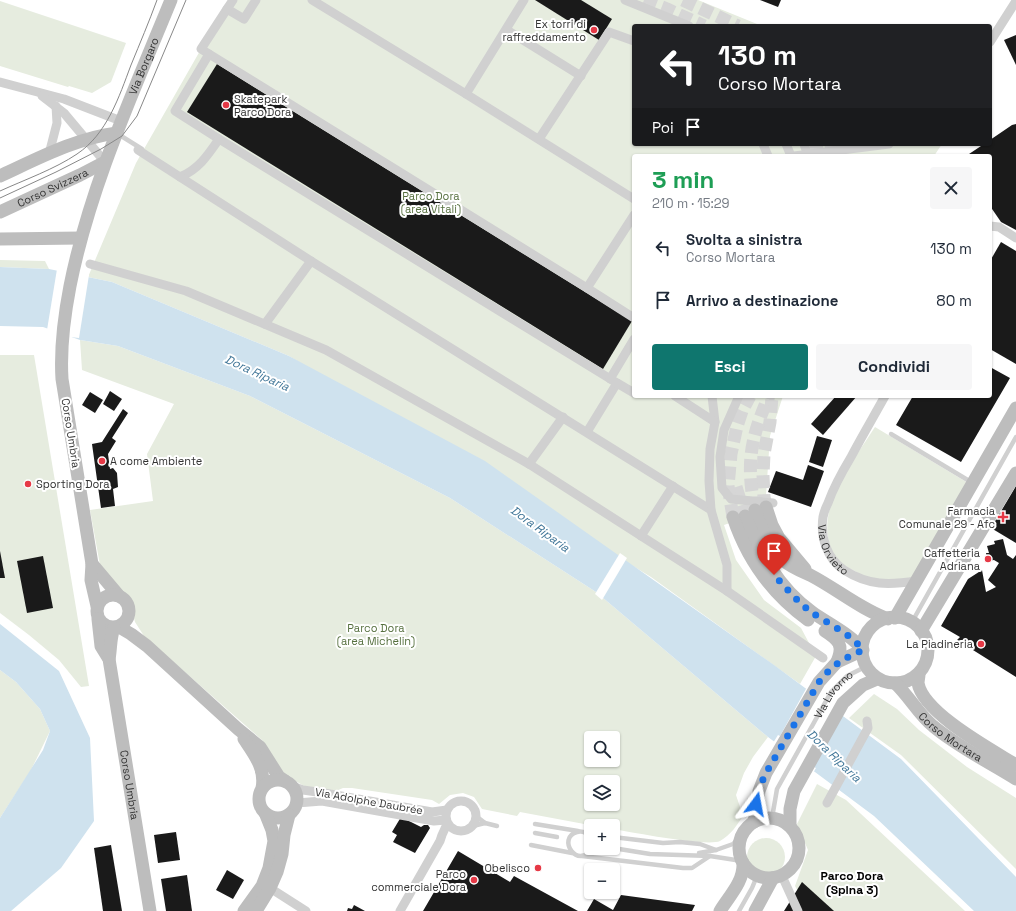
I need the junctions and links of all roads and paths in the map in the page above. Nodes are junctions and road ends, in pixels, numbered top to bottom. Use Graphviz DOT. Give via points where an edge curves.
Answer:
graph roads {
  1 [pos="171,0"];
  2 [pos="233,0"];
  3 [pos="256,0"];
  4 [pos="312,0"];
  5 [pos="524,0"];
  6 [pos="625,0"];
  7 [pos="1016,0"];
  8 [pos="227,9"];
  9 [pos="684,24"];
  10 [pos="507,30"];
  11 [pos="992,39"];
  12 [pos="632,40"];
  13 [pos="209,54"];
  14 [pos="581,76"];
  15 [pos="0,82"];
  16 [pos="36,92"];
  17 [pos="466,94"];
  18 [pos="56,106"];
  19 [pos="119,127"];
  20 [pos="86,139"];
  21 [pos="220,139"];
  22 [pos="539,139"];
  23 [pos="874,146"];
  24 [pos="138,150"];
  25 [pos="49,154"];
  26 [pos="815,154"];
  27 [pos="105,162"];
  28 [pos="178,174"];
  29 [pos="0,176"];
  30 [pos="632,197"];
  31 [pos="0,212"];
  32 [pos="632,218"];
  33 [pos="992,226"];
  34 [pos="82,238"];
  35 [pos="1016,238"];
  36 [pos="0,239"];
  37 [pos="311,261"];
  38 [pos="90,264"];
  39 [pos="587,288"];
  40 [pos="632,317"];
  41 [pos="265,324"];
  42 [pos="632,343"];
  43 [pos="613,381"];
  44 [pos="632,392"];
  45 [pos="678,398"];
  46 [pos="712,398"];
  47 [pos="738,398"];
  48 [pos="884,398"];
  49 [pos="1016,408"];
  50 [pos="563,417"];
  51 [pos="715,422"];
  52 [pos="587,432"];
  53 [pos="891,434"];
  54 [pos="1016,437"];
  55 [pos="529,464"];
  56 [pos="1016,475"];
  57 [pos="973,483"];
  58 [pos="673,486"];
  59 [pos="711,510"];
  60 [pos="754,510"];
  61 [pos="641,536"];
  62 [pos="92,564"];
  63 [pos="917,581"];
  64 [pos="727,591"];
  65 [pos="119,596"];
  66 [pos="97,606"];
  67 [pos="129,614"];
  68 [pos="892,618"];
  69 [pos="98,619"];
  70 [pos="917,626"];
  71 [pos="116,627"];
  72 [pos="147,646"];
  73 [pos="863,650"];
  74 [pos="823,658"];
  75 [pos="109,659"];
  76 [pos="837,662"];
  77 [pos="867,666"];
  78 [pos="919,674"];
  79 [pos="877,678"];
  80 [pos="895,683"];
  81 [pos="867,721"];
  82 [pos="238,729"];
  83 [pos="1016,765"];
  84 [pos="1016,779"];
  85 [pos="288,784"];
  86 [pos="262,788"];
  87 [pos="297,803"];
  88 [pos="827,803"];
  89 [pos="447,810"];
  90 [pos="266,815"];
  91 [pos="289,815"];
  92 [pos="476,816"];
  93 [pos="772,818"];
  94 [pos="446,822"];
  95 [pos="754,822"];
  96 [pos="485,823"];
  97 [pos="535,824"];
  98 [pos="473,826"];
  99 [pos="497,826"];
  100 [pos="790,826"];
  101 [pos="578,831"];
  102 [pos="459,832"];
  103 [pos="584,832"];
  104 [pos="535,833"];
  105 [pos="742,835"];
  106 [pos="557,837"];
  107 [pos="620,838"];
  108 [pos="440,841"];
  109 [pos="531,844"];
  110 [pos="620,849"];
  111 [pos="716,850"];
  112 [pos="573,853"];
  113 [pos="691,855"];
  114 [pos="582,856"];
  115 [pos="710,856"];
  116 [pos="743,862"];
  117 [pos="757,876"];
  118 [pos="778,877"];
  119 [pos="266,887"];
  120 [pos="252,909"];
  121 [pos="150,911"];
  122 [pos="306,911"];
  123 [pos="400,911"];
  124 [pos="720,911"];
  125 [pos="739,911"];
  126 [pos="755,911"];
  127 [pos="798,911"];
  1 -- 19 [label="street, Via Borgaro"];
  2 -- 8 [label="street"];
  3 -- 8 [label="street" via="244,20"];
  4 -- 17 [label="street"];
  5 -- 10 [label="street"];
  6 -- 9 [label="street"];
  7 -- 11 [label="street"];
  8 -- 13 [label="street" via="201,49"];
  10 -- 14 [label="street"];
  10 -- 17 [label="street"];
  12 -- 14 [label="street" via="609,32"];
  13 -- 21 [label="street" via="174,110"];
  13 -- 39 [label="street"];
  14 -- 22 [label="street"];
  15 -- 16 [label="street"];
  16 -- 18 [label="street"];
  16 -- 19 [label="street" via="64,99"];
  17 -- 22 [label="street"];
  18 -- 20 [label="street"];
  18 -- 25 [label="street" via="57,123"];
  19 -- 20 [label="street"];
  19 -- 27 [label="street, Via Borgaro"];
  19 -- 28 [label="lane"];
  20 -- 25 [label="street"];
  20 -- 27 [label="street"];
  21 -- 28 [label="street" via="204,162 194,170"];
  21 -- 43 [label="street"];
  22 -- 30 [label="street"];
  23 -- 26 [label="street"];
  24 -- 28 [label="street"];
  25 -- 29 [label="street"];
  27 -- 31 [label="street, Corso Svizzera"];
  27 -- 34 [label="street"];
  28 -- 37 [label="street"];
  32 -- 39 [label="street"];
  33 -- 35 [label="street" via="999,227"];
  34 -- 36 [label="street"];
  34 -- 62 [label="street, Corso Umbria" via="65,312 61,348 62,379"];
  37 -- 41 [label="street"];
  37 -- 50 [label="street"];
  38 -- 41 [label="street" via="186,291"];
  39 -- 40 [label="street"];
  41 -- 55 [label="street" via="326,350"];
  42 -- 43 [label="street"];
  43 -- 44 [label="street"];
  43 -- 52 [label="street"];
  45 -- 51 [label="street"];
  46 -- 51 [label="street"];
  47 -- 60 [label="street" via="724,430 720,457 722,488 731,499"];
  48 -- 63 [label="street, Via Orvieto" via="835,484 823,517 822,533 831,558 853,576 880,583"];
  49 -- 57 [label="street"];
  50 -- 52 [label="street"];
  50 -- 55 [label="street"];
  51 -- 59 [label="street" via="710,449"];
  52 -- 58 [label="street"];
  53 -- 57 [label="lane"];
  54 -- 70 [label="lane"];
  55 -- 61 [label="street"];
  56 -- 70 [label="street"];
  57 -- 63 [label="street"];
  58 -- 59 [label="street"];
  58 -- 61 [label="street"];
  59 -- 64 [label="street" via="727,566"];
  60 -- 68 [label="street" via="769,543 783,560 873,613"];
  60 -- 73 [label="street" via="762,554 774,575 809,610 854,639"];
  60 -- 76 [label="street" via="739,535 750,557 764,578 786,602 838,640 841,649"];
  61 -- 64 [label="street"];
  62 -- 65 [label="street"];
  62 -- 66 [label="street, Corso Umbria" via="91,580"];
  63 -- 68 [label="street"];
  64 -- 74 [label="street"];
  65 -- 66 [label="street" via="105,597"];
  65 -- 67 [label="street" via="128,604"];
  66 -- 69 [label="street"];
  67 -- 71 [label="street" via="127,620"];
  67 -- 72 [label="street"];
  68 -- 70 [label="street" via="903,618"];
  68 -- 73 [label="street" via="874,626 865,638"];
  69 -- 71 [label="street" via="104,626"];
  69 -- 75 [label="street, Corso Umbria" via="101,646"];
  70 -- 78 [label="street" via="925,637 927,650"];
  71 -- 72 [label="street"];
  71 -- 75 [label="street, Corso Umbria" via="111,633"];
  72 -- 82 [label="street"];
  73 -- 76 [label="street, Via Livorno"];
  73 -- 77 [label="street"];
  75 -- 121 [label="street, Corso Umbria"];
  76 -- 95 [label="street, Via Livorno" via="819,682 761,784"];
  77 -- 79 [label="street"];
  77 -- 93 [label="lane, Via Livorno" via="847,676 831,692 777,789"];
  78 -- 80 [label="street" via="908,681"];
  78 -- 83 [label="street, Corso Mortara" via="918,683 921,691 938,713"];
  79 -- 80 [label="street"];
  79 -- 100 [label="street, Via Livorno" via="863,685 844,703 791,800"];
  80 -- 84 [label="street, Corso Mortara" via="932,725"];
  81 -- 88 [label="street" via="868,728"];
  82 -- 85 [label="street" via="260,747 279,777"];
  82 -- 86 [label="street" via="260,764 263,775"];
  85 -- 86 [label="street" via="277,780"];
  85 -- 87 [label="street" via="296,791"];
  85 -- 89 [label="street, Via Adolphe Daubrée" via="303,790 432,812"];
  86 -- 90 [label="street" via="260,808"];
  87 -- 91 [label="street"];
  87 -- 94 [label="street, Via Adolphe Daubrée" via="322,801"];
  89 -- 92 [label="street, Via Adolphe Daubrée" via="454,803 464,802 473,807"];
  89 -- 94 [label="street"];
  90 -- 91 [label="street" via="273,818"];
  90 -- 119 [label="street" via="274,841"];
  91 -- 119 [label="street" via="280,861"];
  92 -- 96 [label="lane"];
  92 -- 98 [label="street"];
  93 -- 95 [label="street"];
  93 -- 100 [label="street"];
  94 -- 102 [label="street"];
  94 -- 108 [label="street"];
  95 -- 105 [label="street"];
  96 -- 98 [label="lane"];
  96 -- 99 [label="lane"];
  97 -- 101 [label="lane"];
  98 -- 102 [label="street"];
  100 -- 118 [label="street" via="799,842 800,850 794,866"];
  101 -- 103 [label="lane"];
  101 -- 112 [label="lane" via="569,839 568,847"];
  102 -- 108 [label="street"];
  104 -- 106 [label="lane"];
  105 -- 111 [label="lane" via="733,844"];
  105 -- 116 [label="street" via="739,850"];
  107 -- 111 [label="lane" via="700,844"];
  108 -- 123 [label="street"];
  109 -- 112 [label="lane"];
  110 -- 113 [label="lane" via="650,854"];
  111 -- 113 [label="lane"];
  112 -- 114 [label="lane"];
  113 -- 115 [label="lane"];
  114 -- 115 [label="lane" via="683,868 692,868"];
  115 -- 116 [label="lane"];
  116 -- 117 [label="street"];
  116 -- 124 [label="street" via="743,874"];
  117 -- 118 [label="street"];
  117 -- 125 [label="lane"];
  118 -- 126 [label="street"];
  118 -- 127 [label="street"];
  119 -- 120 [label="street"];
  119 -- 122 [label="street"];
}
